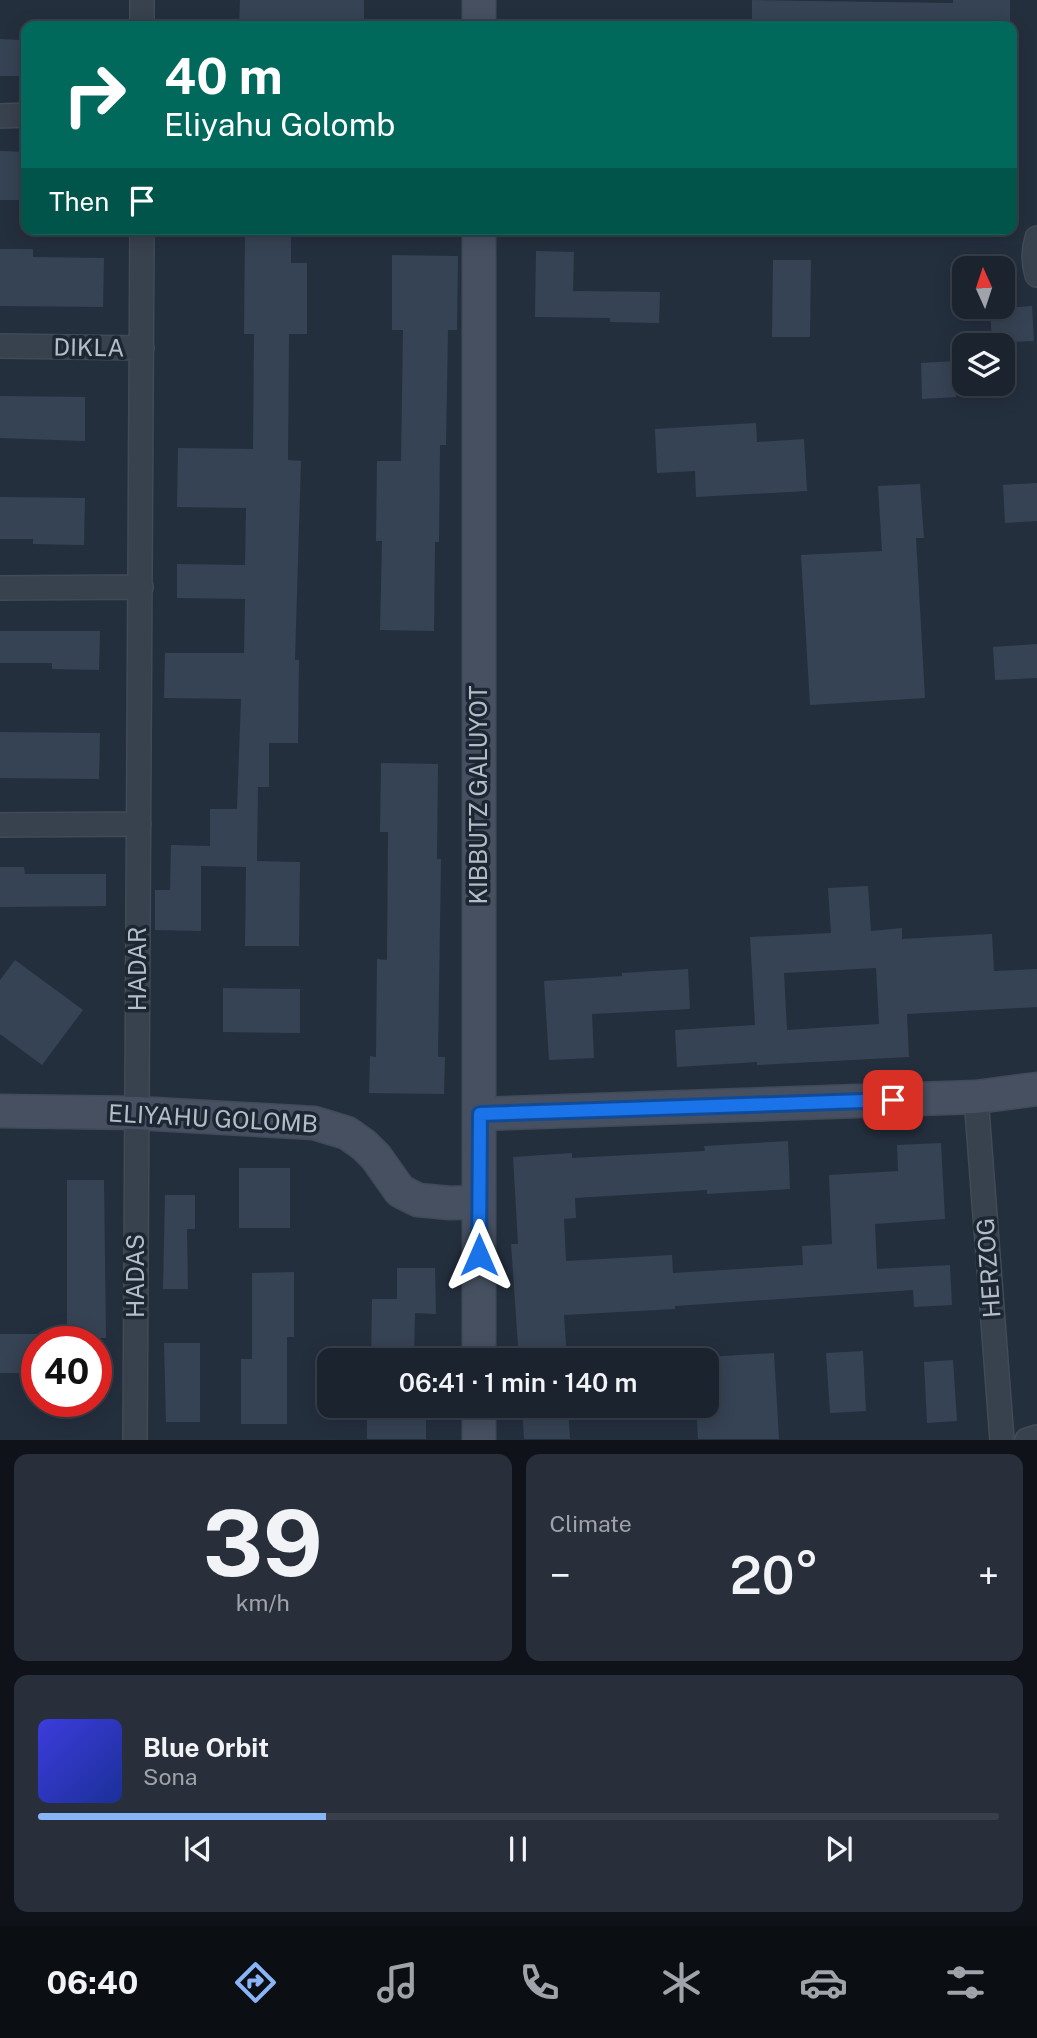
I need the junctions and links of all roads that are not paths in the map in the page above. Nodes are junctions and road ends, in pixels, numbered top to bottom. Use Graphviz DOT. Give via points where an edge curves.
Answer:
graph roads {
  1 [pos="142,0"];
  2 [pos="479,0"];
  3 [pos="142,21"];
  4 [pos="479,21"];
  5 [pos="21,115"];
  6 [pos="0,116"];
  7 [pos="142,235"];
  8 [pos="479,235"];
  9 [pos="1037,238"];
  10 [pos="1037,275"];
  11 [pos="0,346"];
  12 [pos="142,348"];
  13 [pos="0,587"];
  14 [pos="141,587"];
  15 [pos="139,824"];
  16 [pos="0,825"];
  17 [pos="1037,1089"];
  18 [pos="976,1097"];
  19 [pos="0,1111"];
  20 [pos="137,1113"];
  21 [pos="480,1114"];
  22 [pos="479,1202"];
  23 [pos="479,1348"];
  24 [pos="479,1418"];
  25 [pos="1037,1437"];
  26 [pos="135,1440"];
  27 [pos="478,1440"];
  28 [pos="1002,1440"];
  29 [pos="1027,1440"];
  1 -- 3 [label="street"];
  2 -- 4 [label="street"];
  5 -- 6 [label="street"];
  7 -- 12 [label="street, DIKLA"];
  8 -- 21 [label="street, KIBBUTZ GALUYOT"];
  9 -- 10 [label="street" via="1033,249"];
  11 -- 12 [label="street, DIKLA"];
  12 -- 14 [label="street, HADAR"];
  13 -- 14 [label="street"];
  14 -- 15 [label="street, HADAR"];
  15 -- 16 [label="street"];
  15 -- 20 [label="street, HADAR"];
  17 -- 18 [label="street"];
  18 -- 21 [label="street"];
  18 -- 28 [label="street, HERZOG"];
  19 -- 20 [label="street, ELIYAHU GOLOMB"];
  20 -- 22 [label="street, ELIYAHU GOLOMB" via="331,1127 364,1145 409,1196"];
  20 -- 26 [label="street, HADAS"];
  21 -- 22 [label="street, KIBBUTZ GALUYOT"];
  22 -- 23 [label="street, KIBBUTZ GALUYOT"];
  24 -- 27 [label="street"];
  25 -- 29 [label="street"];
}
